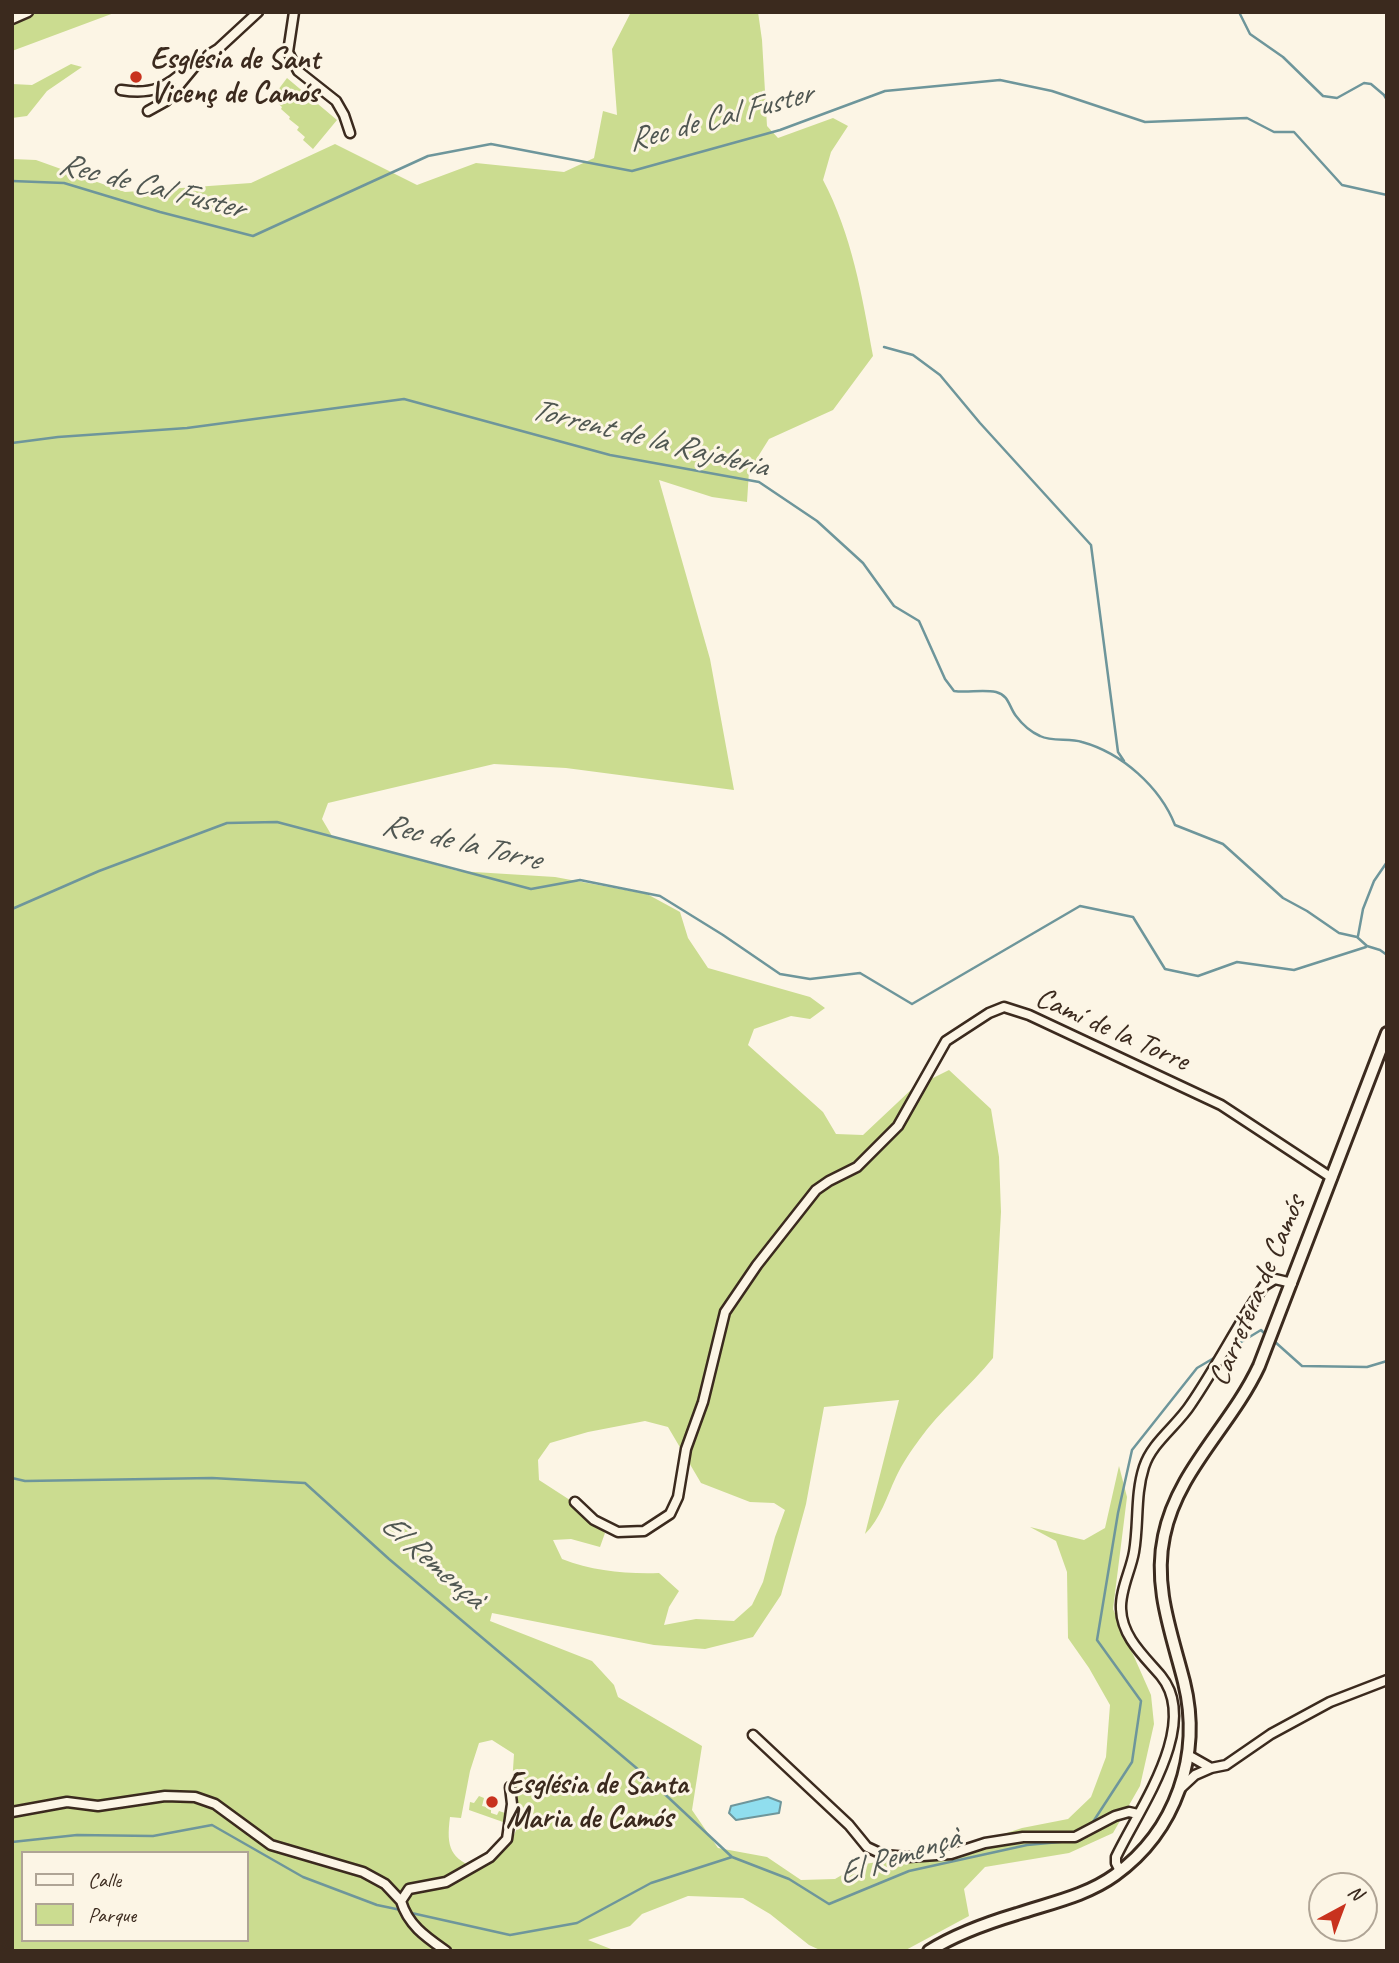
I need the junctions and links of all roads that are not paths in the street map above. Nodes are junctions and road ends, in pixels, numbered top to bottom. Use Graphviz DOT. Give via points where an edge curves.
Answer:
graph roads {
  1 [pos="28,12"];
  2 [pos="258,12"];
  3 [pos="294,12"];
  4 [pos="12,19"];
  5 [pos="200,60"];
  6 [pos="121,90"];
  7 [pos="148,111"];
  8 [pos="350,133"];
  9 [pos="1387,1033"];
  10 [pos="1332,1178"];
  11 [pos="1292,1283"];
  12 [pos="575,1502"];
  13 [pos="1387,1679"];
  14 [pos="753,1735"];
  15 [pos="1187,1760"];
  16 [pos="1211,1768"];
  17 [pos="1200,1773"];
  18 [pos="510,1787"];
  19 [pos="1180,1790"];
  20 [pos="12,1812"];
  21 [pos="1138,1814"];
  22 [pos="1123,1841"];
  23 [pos="1136,1857"];
  24 [pos="1121,1871"];
  25 [pos="401,1901"];
  26 [pos="446,1951"];
  27 [pos="929,1951"];
  1 -- 4 [label="street"];
  2 -- 5 [label="street"];
  3 -- 8 [label="street" via="288,52 298,71 336,101"];
  5 -- 6 [label="street" via="171,83 147,93"];
  5 -- 7 [label="street" via="166,102"];
  9 -- 10 [label="street, Carretera de Camós"];
  10 -- 11 [label="street, Carretera de Camós"];
  10 -- 12 [label="street, Camí de la Torre" via="1221,1105 1029,1015 1004,1007 989,1013 946,1041 898,1126 857,1167 816,1190 725,1312 670,1514 644,1531 618,1532 594,1520"];
  11 -- 15 [label="street, Carretera de Camós" via="1243,1397 1182,1485 1163,1539 1161,1591 1186,1690 1190,1721"];
  11 -- 21 [label="street" via="1269,1281 1188,1409 1147,1457 1121,1607 1128,1634 1169,1686 1175,1709 1168,1748"];
  13 -- 16 [label="street" via="1330,1702 1270,1734 1226,1765"];
  14 -- 21 [label="street" via="867,1847 884,1855 951,1854 1023,1837 1075,1837 1115,1816 1129,1811"];
  15 -- 16 [label="street"];
  15 -- 17 [label="street"];
  15 -- 19 [label="street, Carretera de Camós"];
  16 -- 17 [label="street"];
  17 -- 19 [label="street"];
  18 -- 25 [label="street" via="507,1839 480,1865 446,1882 409,1889"];
  19 -- 23 [label="street, Carretera de Camós" via="1168,1818"];
  20 -- 25 [label="street" via="67,1802 98,1805 195,1797 215,1804 271,1845 363,1872 385,1884"];
  21 -- 22 [label="street"];
  22 -- 23 [label="street" via="1125,1851"];
  22 -- 24 [label="street" via="1116,1857"];
  23 -- 24 [label="street, Carretera de Camós"];
  24 -- 27 [label="street, Carretera de Camós" via="1074,1896 984,1925"];
  25 -- 26 [label="street" via="407,1919"];
}
